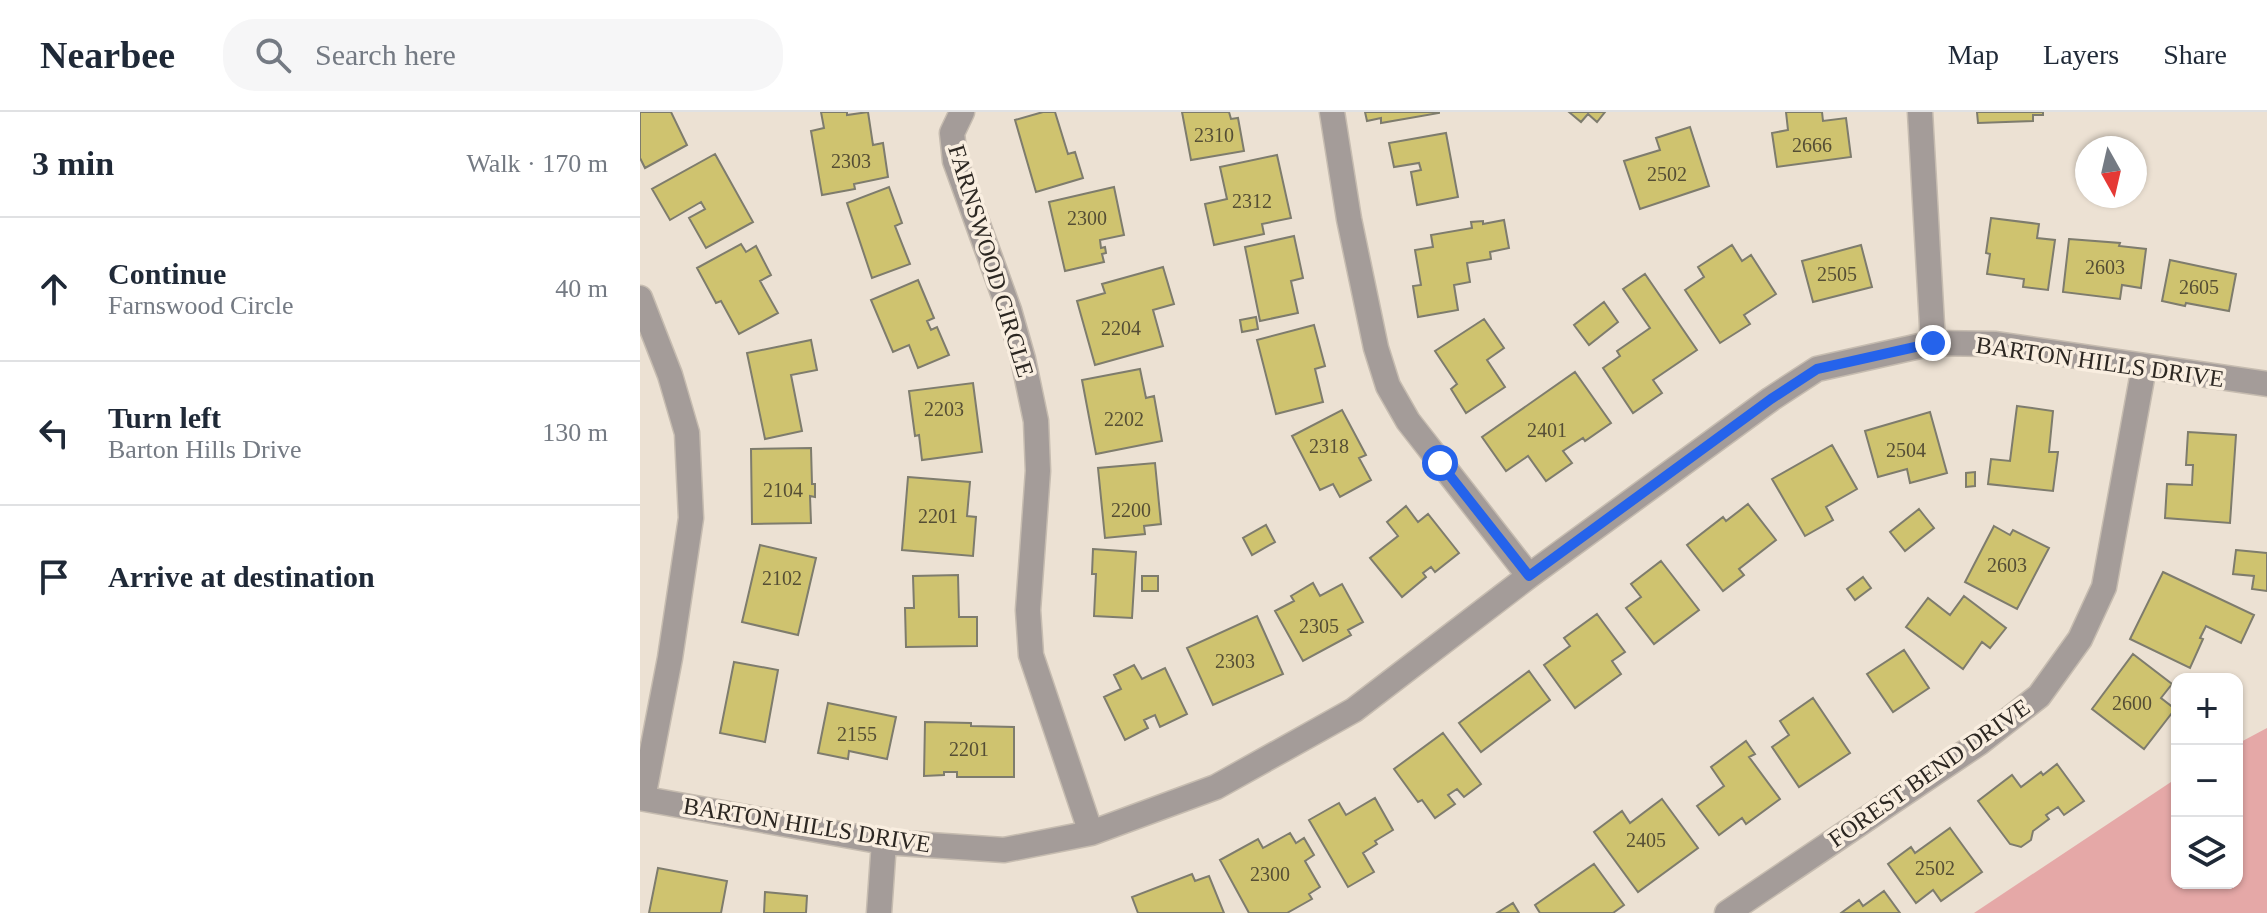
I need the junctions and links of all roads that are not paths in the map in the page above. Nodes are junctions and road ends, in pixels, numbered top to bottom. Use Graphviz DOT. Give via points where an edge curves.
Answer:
graph roads {
  1 [pos="962,112"];
  2 [pos="1332,112"];
  3 [pos="1920,112"];
  4 [pos="640,298"];
  5 [pos="1933,343"];
  6 [pos="2144,367"];
  7 [pos="2267,384"];
  8 [pos="1529,576"];
  9 [pos="642,798"];
  10 [pos="1091,833"];
  11 [pos="884,842"];
  12 [pos="879,913"];
  13 [pos="1727,913"];
  1 -- 10 [label="street, FARNSWOOD CIRCLE" via="952,133 955,161 1009,310 1036,421 1031,655"];
  2 -- 8 [label="street" via="1349,219 1388,386 1408,421"];
  3 -- 5 [label="street"];
  4 -- 9 [label="street" via="687,433 691,518"];
  5 -- 6 [label="street, BARTON HILLS DRIVE" via="1996,344"];
  5 -- 8 [label="street, BARTON HILLS DRIVE" via="1817,369"];
  6 -- 7 [label="street, BARTON HILLS DRIVE"];
  6 -- 13 [label="street, FOREST BEND DRIVE" via="2104,587 2080,639 2039,696 1979,743"];
  8 -- 10 [label="street, BARTON HILLS DRIVE" via="1354,710 1216,787"];
  9 -- 11 [label="street, BARTON HILLS DRIVE"];
  10 -- 11 [label="street, BARTON HILLS DRIVE" via="1004,850"];
  11 -- 12 [label="street"];
}
